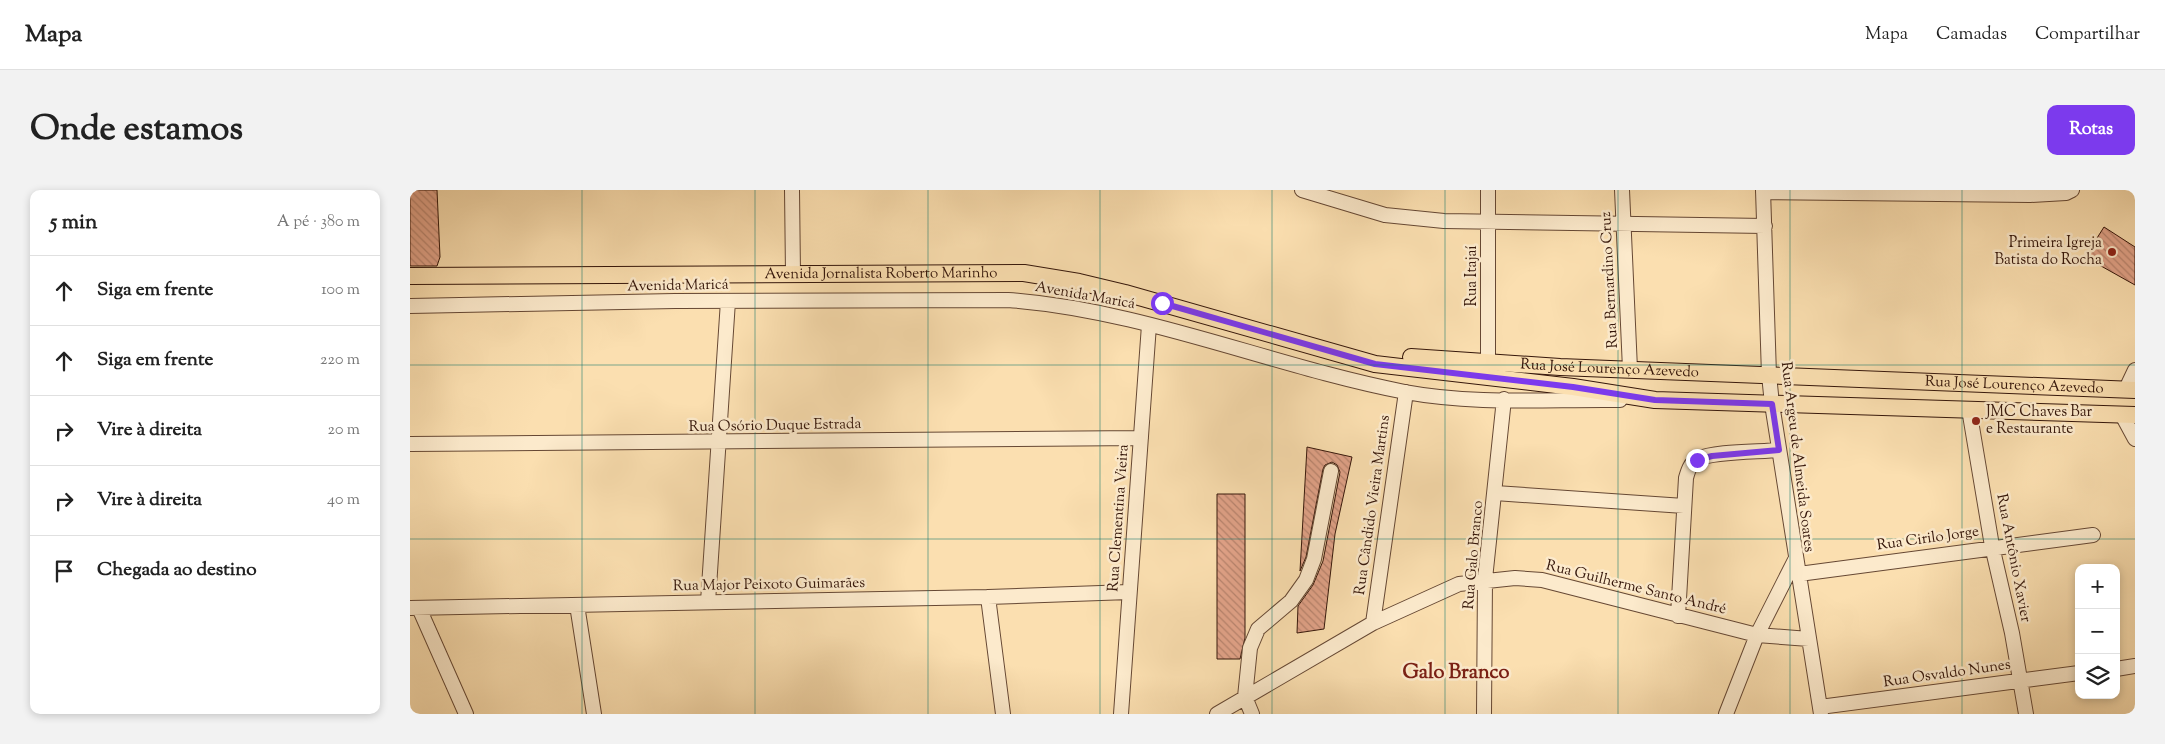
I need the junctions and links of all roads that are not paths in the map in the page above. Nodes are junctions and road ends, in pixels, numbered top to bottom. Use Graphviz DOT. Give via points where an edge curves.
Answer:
graph roads {
  1 [pos="792,190"];
  2 [pos="1302,190"];
  3 [pos="1488,190"];
  4 [pos="1622,190"];
  5 [pos="2072,190"];
  6 [pos="1763,191"];
  7 [pos="1925,192"];
  8 [pos="1488,222"];
  9 [pos="1624,224"];
  10 [pos="1765,226"];
  11 [pos="793,274"];
  12 [pos="410,276"];
  13 [pos="728,301"];
  14 [pos="410,306"];
  15 [pos="1149,324"];
  16 [pos="1341,354"];
  17 [pos="1488,363"];
  18 [pos="1630,369"];
  19 [pos="2135,370"];
  20 [pos="1769,375"];
  21 [pos="2130,389"];
  22 [pos="1406,392"];
  23 [pos="1504,399"];
  24 [pos="1655,400"];
  25 [pos="1772,404"];
  26 [pos="1969,409"];
  27 [pos="2128,415"];
  28 [pos="1141,438"];
  29 [pos="2135,439"];
  30 [pos="718,443"];
  31 [pos="410,444"];
  32 [pos="1779,450"];
  33 [pos="1331,471"];
  34 [pos="1495,493"];
  35 [pos="1684,506"];
  36 [pos="2093,534"];
  37 [pos="1992,546"];
  38 [pos="1796,558"];
  39 [pos="1799,574"];
  40 [pos="1485,580"];
  41 [pos="1129,592"];
  42 [pos="988,597"];
  43 [pos="708,602"];
  44 [pos="577,605"];
  45 [pos="414,608"];
  46 [pos="1678,616"];
  47 [pos="1373,623"];
  48 [pos="1757,636"];
  49 [pos="1809,639"];
  50 [pos="2135,666"];
  51 [pos="2120,668"];
  52 [pos="2075,673"];
  53 [pos="2020,680"];
  54 [pos="1245,697"];
  55 [pos="1820,711"];
  56 [pos="466,714"];
  57 [pos="594,714"];
  58 [pos="1003,714"];
  59 [pos="1121,714"];
  60 [pos="1217,714"];
  61 [pos="1252,714"];
  62 [pos="1484,714"];
  63 [pos="1726,714"];
  64 [pos="2026,714"];
  1 -- 11 [label="street"];
  2 -- 8 [label="street" via="1385,216"];
  3 -- 8 [label="street, Rua Itajaí"];
  4 -- 9 [label="street, Rua Bernardino Cruz"];
  5 -- 7 [label="street" via="2066,194 2030,196"];
  6 -- 7 [label="street"];
  6 -- 10 [label="street, Rua Argeu de Almeida Soares"];
  8 -- 9 [label="street"];
  8 -- 17 [label="street, Rua Itajaí"];
  9 -- 10 [label="street"];
  9 -- 18 [label="street, Rua Bernardino Cruz"];
  10 -- 20 [label="street, Rua Argeu de Almeida Soares"];
  11 -- 12 [label="main road, Avenida Jornalista Roberto Marinho"];
  11 -- 16 [label="main road, Avenida Jornalista Roberto Marinho" via="1024,273 1124,293"];
  13 -- 14 [label="street, Avenida Maricá"];
  13 -- 15 [label="street, Avenida Maricá" via="1008,300 1080,308"];
  13 -- 30 [label="street"];
  15 -- 22 [label="street, Avenida Maricá" via="1337,377"];
  15 -- 28 [label="street, Rua Clementina Vieira"];
  16 -- 17 [label="main road, Rua José Lourenço Azevedo"];
  16 -- 24 [label="main road, Rua José Lourenço Azevedo" via="1375,364"];
  17 -- 18 [label="main road, Rua José Lourenço Azevedo"];
  18 -- 20 [label="main road, Rua José Lourenço Azevedo"];
  19 -- 21 [label="street"];
  20 -- 21 [label="main road, Rua José Lourenço Azevedo"];
  20 -- 25 [label="street, Rua Argeu de Almeida Soares"];
  22 -- 23 [label="street, Avenida Maricá" via="1447,398"];
  22 -- 47 [label="street, Rua Cândido Vieira Martins"];
  23 -- 24 [label="street, Avenida Maricá"];
  23 -- 34 [label="street, Rua Galo Branco"];
  24 -- 25 [label="main road, Rua José Lourenço Azevedo"];
  25 -- 26 [label="main road, Rua José Lourenço Azevedo"];
  25 -- 32 [label="street, Rua Argeu de Almeida Soares"];
  26 -- 27 [label="main road, Rua José Lourenço Azevedo"];
  26 -- 37 [label="street, Rua Antônio Xavier"];
  27 -- 29 [label="street"];
  28 -- 30 [label="street, Rua Osório Duque Estrada"];
  28 -- 41 [label="street, Rua Clementina Vieira"];
  30 -- 31 [label="street, Rua Osório Duque Estrada"];
  30 -- 43 [label="street"];
  32 -- 35 [label="street" via="1697,460 1690,465 1686,478"];
  32 -- 38 [label="street, Rua Argeu de Almeida Soares"];
  33 -- 54 [label="street" via="1314,559 1306,580 1291,601 1258,629 1250,648"];
  34 -- 35 [label="street"];
  34 -- 40 [label="street, Rua Galo Branco"];
  35 -- 46 [label="street"];
  36 -- 37 [label="street, Rua Cirilo Jorge"];
  37 -- 39 [label="street, Rua Cirilo Jorge"];
  37 -- 53 [label="street, Rua Antônio Xavier"];
  38 -- 39 [label="street"];
  38 -- 48 [label="street, Rua Argeu de Almeida Soares"];
  39 -- 49 [label="street"];
  40 -- 46 [label="street, Rua Guilherme Santo André" via="1542,580"];
  40 -- 47 [label="street, Rua Guilherme Santo André" via="1459,584"];
  40 -- 62 [label="street, Rua Galo Branco"];
  41 -- 42 [label="street, Rua Major Peixoto Guimarães"];
  41 -- 59 [label="street, Rua Clementina Vieira"];
  42 -- 43 [label="street, Rua Major Peixoto Guimarães"];
  42 -- 58 [label="street"];
  43 -- 44 [label="street, Rua Major Peixoto Guimarães"];
  44 -- 45 [label="street, Rua Major Peixoto Guimarães"];
  44 -- 57 [label="street"];
  45 -- 56 [label="street"];
  46 -- 48 [label="street, Rua Guilherme Santo André"];
  47 -- 54 [label="street, Rua Guilherme Santo André"];
  48 -- 49 [label="street, Rua Guilherme Santo André"];
  48 -- 63 [label="street, Rua Argeu de Almeida Soares"];
  49 -- 55 [label="street"];
  50 -- 51 [label="street"];
  52 -- 53 [label="street, Rua Osvaldo Nunes"];
  53 -- 55 [label="street, Rua Osvaldo Nunes"];
  53 -- 64 [label="street, Rua Antônio Xavier"];
  54 -- 60 [label="street, Rua Guilherme Santo André"];
  54 -- 61 [label="street"];
}
